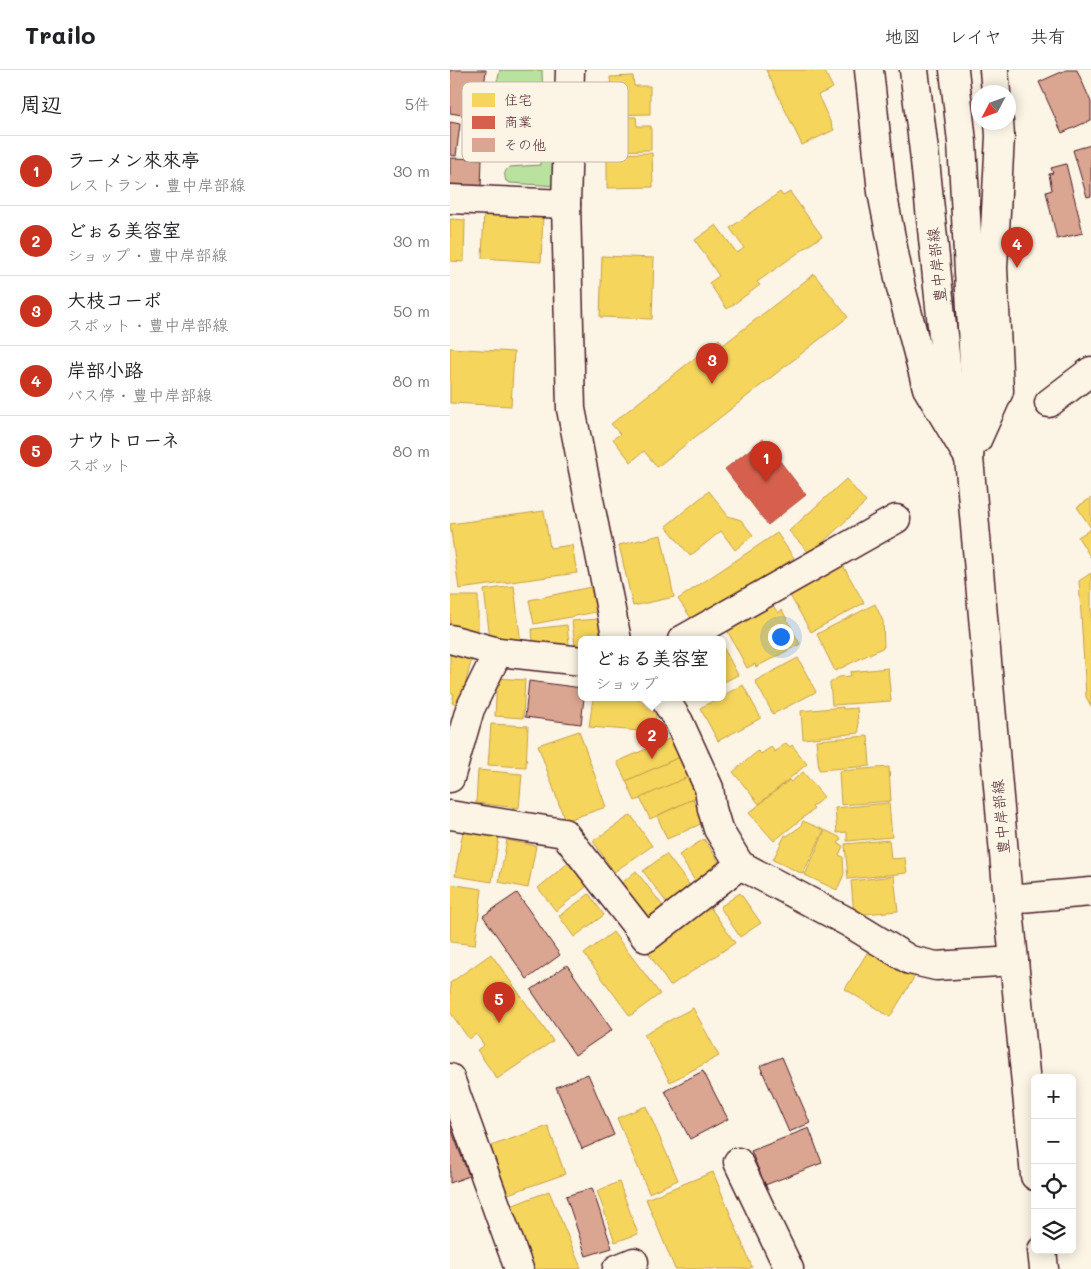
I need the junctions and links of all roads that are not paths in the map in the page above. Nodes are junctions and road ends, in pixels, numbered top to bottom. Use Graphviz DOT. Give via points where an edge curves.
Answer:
graph roads {
  1 [pos="869,70"];
  2 [pos="914,70"];
  3 [pos="954,70"];
  4 [pos="994,70"];
  5 [pos="995,85"];
  6 [pos="1000,130"];
  7 [pos="567,162"];
  8 [pos="450,200"];
  9 [pos="566,204"];
  10 [pos="1091,371"];
  11 [pos="1049,403"];
  12 [pos="969,458"];
  13 [pos="896,518"];
  14 [pos="616,636"];
  15 [pos="689,636"];
  16 [pos="450,639"];
  17 [pos="498,652"];
  18 [pos="578,661"];
  19 [pos="666,701"];
  20 [pos="450,778"];
  21 [pos="450,814"];
  22 [pos="740,865"];
  23 [pos="1091,892"];
  24 [pos="1008,898"];
  25 [pos="1014,961"];
  26 [pos="450,1078"];
  27 [pos="738,1162"];
  28 [pos="1034,1164"];
  29 [pos="1042,1254"];
  30 [pos="518,1269"];
  31 [pos="788,1269"];
  32 [pos="1044,1269"];
  1 -- 12 [label="street" via="882,192 901,288 927,388"];
  2 -- 12 [label="street, 豊中岸部線" via="948,384"];
  3 -- 12 [label="street, 豊中岸部線" via="962,142 975,383"];
  4 -- 5 [label="street"];
  6 -- 12 [label="street" via="993,268 999,391"];
  7 -- 9 [label="street"];
  8 -- 9 [label="street"];
  9 -- 14 [label="street" via="571,409"];
  10 -- 11 [label="street"];
  12 -- 24 [label="street, 豊中岸部線"];
  13 -- 15 [label="street"];
  16 -- 17 [label="street"];
  17 -- 18 [label="street"];
  17 -- 20 [label="street" via="470,709"];
  19 -- 22 [label="street" via="709,788 718,829"];
  21 -- 22 [label="street" via="564,833 646,938"];
  22 -- 25 [label="street" via="848,922 910,960 936,966"];
  23 -- 24 [label="street"];
  24 -- 25 [label="street, 豊中岸部線"];
  25 -- 28 [label="street, 豊中岸部線"];
  26 -- 30 [label="street"];
  27 -- 31 [label="street"];
  29 -- 32 [label="street"];
}
